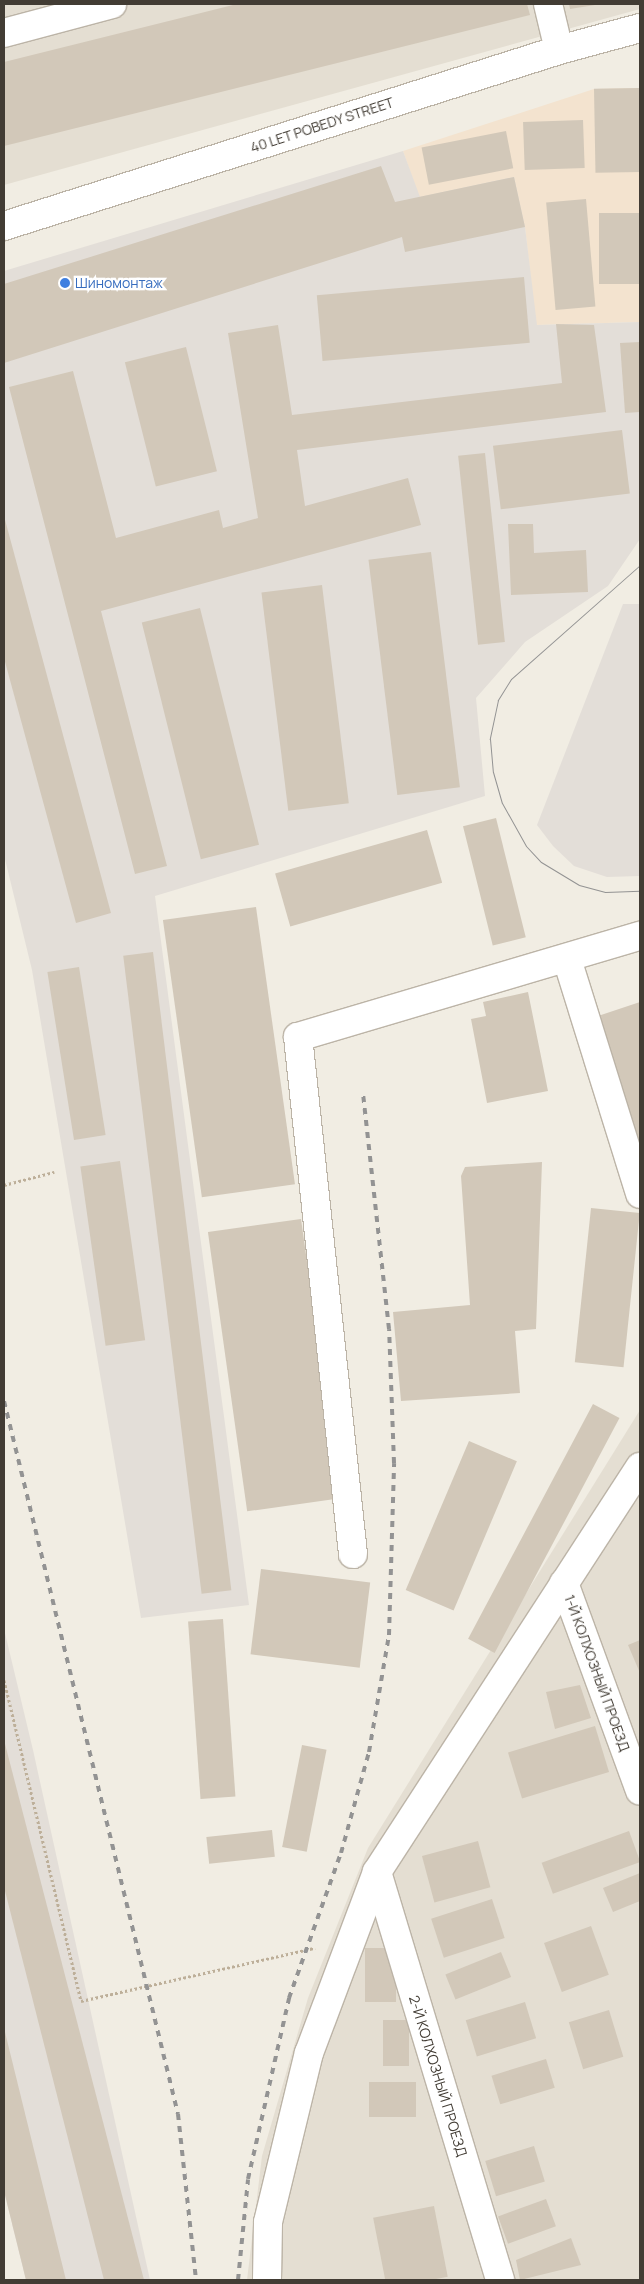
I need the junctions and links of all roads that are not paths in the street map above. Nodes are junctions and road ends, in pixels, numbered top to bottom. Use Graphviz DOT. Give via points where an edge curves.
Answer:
graph roads {
  1 [pos="112,4"];
  2 [pos="548,4"];
  3 [pos="640,28"];
  4 [pos="4,33"];
  5 [pos="559,50"];
  6 [pos="4,226"];
  7 [pos="640,936"];
  8 [pos="567,959"];
  9 [pos="640,1194"];
  10 [pos="640,1467"];
  11 [pos="353,1554"];
  12 [pos="564,1583"];
  13 [pos="640,1791"];
  14 [pos="377,1872"];
  15 [pos="268,2280"];
  16 [pos="500,2280"];
  1 -- 4 [label="street"];
  2 -- 5 [label="street"];
  3 -- 5 [label="street, 40 LET POBEDY STREET"];
  5 -- 6 [label="street, 40 LET POBEDY STREET"];
  7 -- 8 [label="street"];
  8 -- 9 [label="street"];
  8 -- 11 [label="street" via="298,1037"];
  10 -- 12 [label="street"];
  12 -- 13 [label="street, 1-Й КОЛХОЗНЫЙ ПРОЕЗД"];
  12 -- 14 [label="street"];
  14 -- 15 [label="street" via="309,2053 268,2222"];
  14 -- 16 [label="street, 2-Й КОЛХОЗНЫЙ ПРОЕЗД"];
}
